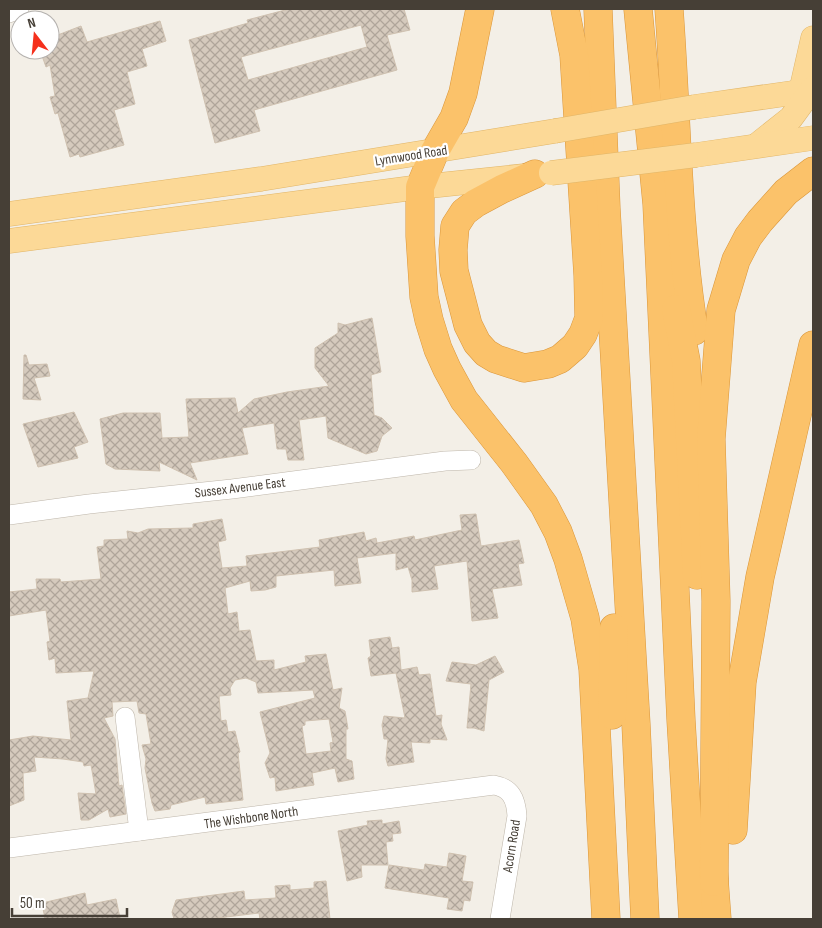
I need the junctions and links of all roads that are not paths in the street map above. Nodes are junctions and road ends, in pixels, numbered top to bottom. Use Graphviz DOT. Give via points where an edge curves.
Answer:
graph roads {
  1 [pos="19,9"];
  2 [pos="480,9"];
  3 [pos="564,9"];
  4 [pos="598,9"];
  5 [pos="638,9"];
  6 [pos="669,9"];
  7 [pos="9,13"];
  8 [pos="813,38"];
  9 [pos="810,92"];
  10 [pos="813,138"];
  11 [pos="756,146"];
  12 [pos="435,151"];
  13 [pos="813,171"];
  14 [pos="543,174"];
  15 [pos="420,187"];
  16 [pos="657,204"];
  17 [pos="9,214"];
  18 [pos="9,242"];
  19 [pos="813,345"];
  20 [pos="618,421"];
  21 [pos="711,438"];
  22 [pos="471,460"];
  23 [pos="9,515"];
  24 [pos="125,717"];
  25 [pos="494,785"];
  26 [pos="139,832"];
  27 [pos="9,848"];
  28 [pos="714,882"];
  29 [pos="500,919"];
  30 [pos="607,919"];
  31 [pos="645,919"];
  32 [pos="693,919"];
  33 [pos="717,919"];
  34 [pos="730,919"];
  1 -- 7 [label="street"];
  2 -- 12 [label="highway" via="463,93 454,118"];
  3 -- 14 [label="highway" via="574,55 589,318 575,346 560,359 524,368 486,353 468,325 454,271 455,226 476,202"];
  4 -- 20 [label="highway"];
  5 -- 16 [label="highway"];
  6 -- 21 [label="highway" via="679,192 691,309"];
  8 -- 9 [label="main road"];
  9 -- 11 [label="main road" via="792,118"];
  9 -- 12 [label="main road, Lynnwood Road, bridge" via="694,107"];
  10 -- 11 [label="main road"];
  11 -- 14 [label="main road, bridge"];
  12 -- 15 [label="highway"];
  12 -- 17 [label="main road, Lynnwood Road"];
  13 -- 21 [label="highway" via="786,192 760,221 736,260 721,310"];
  14 -- 15 [label="main road"];
  15 -- 18 [label="main road"];
  15 -- 30 [label="highway" via="424,297 438,349 464,400 544,505 558,532 586,618 593,669"];
  16 -- 28 [label="highway" via="686,361"];
  16 -- 32 [label="highway"];
  19 -- 34 [label="highway" via="760,577 742,682 735,770"];
  20 -- 30 [label="highway"];
  20 -- 31 [label="highway"];
  21 -- 28 [label="highway" via="716,601"];
  22 -- 23 [label="street, Sussex Avenue East"];
  24 -- 26 [label="street"];
  25 -- 26 [label="street, The Wishbone North"];
  25 -- 29 [label="street, Acorn Road" via="512,794 517,816"];
  26 -- 27 [label="street, The Wishbone North"];
  28 -- 33 [label="highway"];
}
